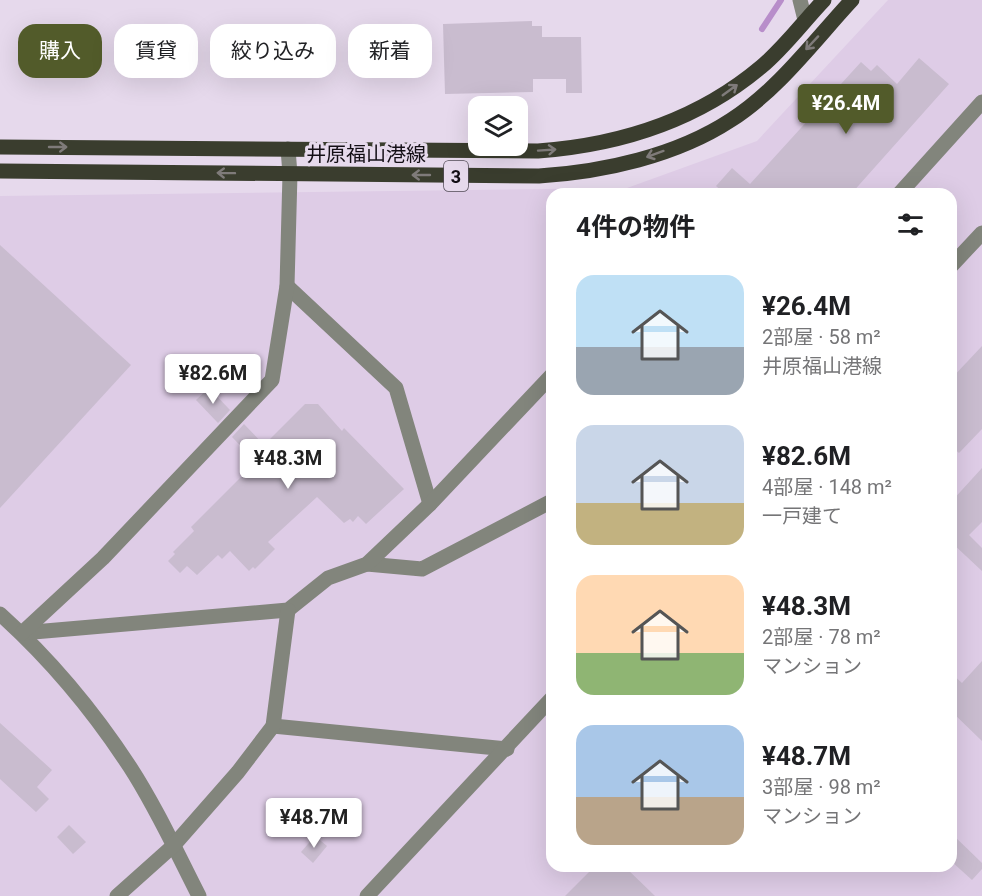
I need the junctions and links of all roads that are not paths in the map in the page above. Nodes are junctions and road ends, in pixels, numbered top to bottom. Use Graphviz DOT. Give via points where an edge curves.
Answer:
graph roads {
  1 [pos="800,0"];
  2 [pos="824,0"];
  3 [pos="852,0"];
  4 [pos="805,20"];
  5 [pos="982,102"];
  6 [pos="0,147"];
  7 [pos="288,149"];
  8 [pos="0,171"];
  9 [pos="290,174"];
  10 [pos="904,188"];
  11 [pos="982,233"];
  12 [pos="957,260"];
  13 [pos="287,286"];
  14 [pos="546,381"];
  15 [pos="430,504"];
  16 [pos="546,504"];
  17 [pos="367,564"];
  18 [pos="288,610"];
  19 [pos="0,614"];
  20 [pos="22,633"];
  21 [pos="546,705"];
  22 [pos="273,726"];
  23 [pos="507,749"];
  24 [pos="173,846"];
  25 [pos="117,896"];
  26 [pos="198,896"];
  27 [pos="367,896"];
  1 -- 4 [label="street"];
  2 -- 4 [label="main road, 井原福山港線 / 3"];
  3 -- 9 [label="main road, 井原福山港線 / 3, one-way" via="771,88 731,120 644,158 584,174"];
  7 -- 4 [label="main road, 井原福山港線 / 3, one-way" via="538,151 634,136 715,101 762,66"];
  5 -- 10 [label="street"];
  6 -- 7 [label="main road, 井原福山港線 / 3, one-way"];
  7 -- 9 [label="street"];
  9 -- 8 [label="main road, 井原福山港線 / 3, one-way"];
  9 -- 13 [label="street"];
  11 -- 12 [label="street"];
  13 -- 15 [label="street" via="396,388"];
  13 -- 20 [label="street" via="272,380 102,558"];
  14 -- 15 [label="street"];
  15 -- 17 [label="street"];
  16 -- 17 [label="street" via="422,568"];
  17 -- 18 [label="street" via="328,578"];
  18 -- 20 [label="street"];
  18 -- 22 [label="street"];
  19 -- 20 [label="street"];
  20 -- 24 [label="street" via="76,694 130,767"];
  21 -- 23 [label="street"];
  22 -- 23 [label="street"];
  22 -- 24 [label="street"];
  23 -- 27 [label="street"];
  24 -- 25 [label="street"];
  24 -- 26 [label="street"];
}
